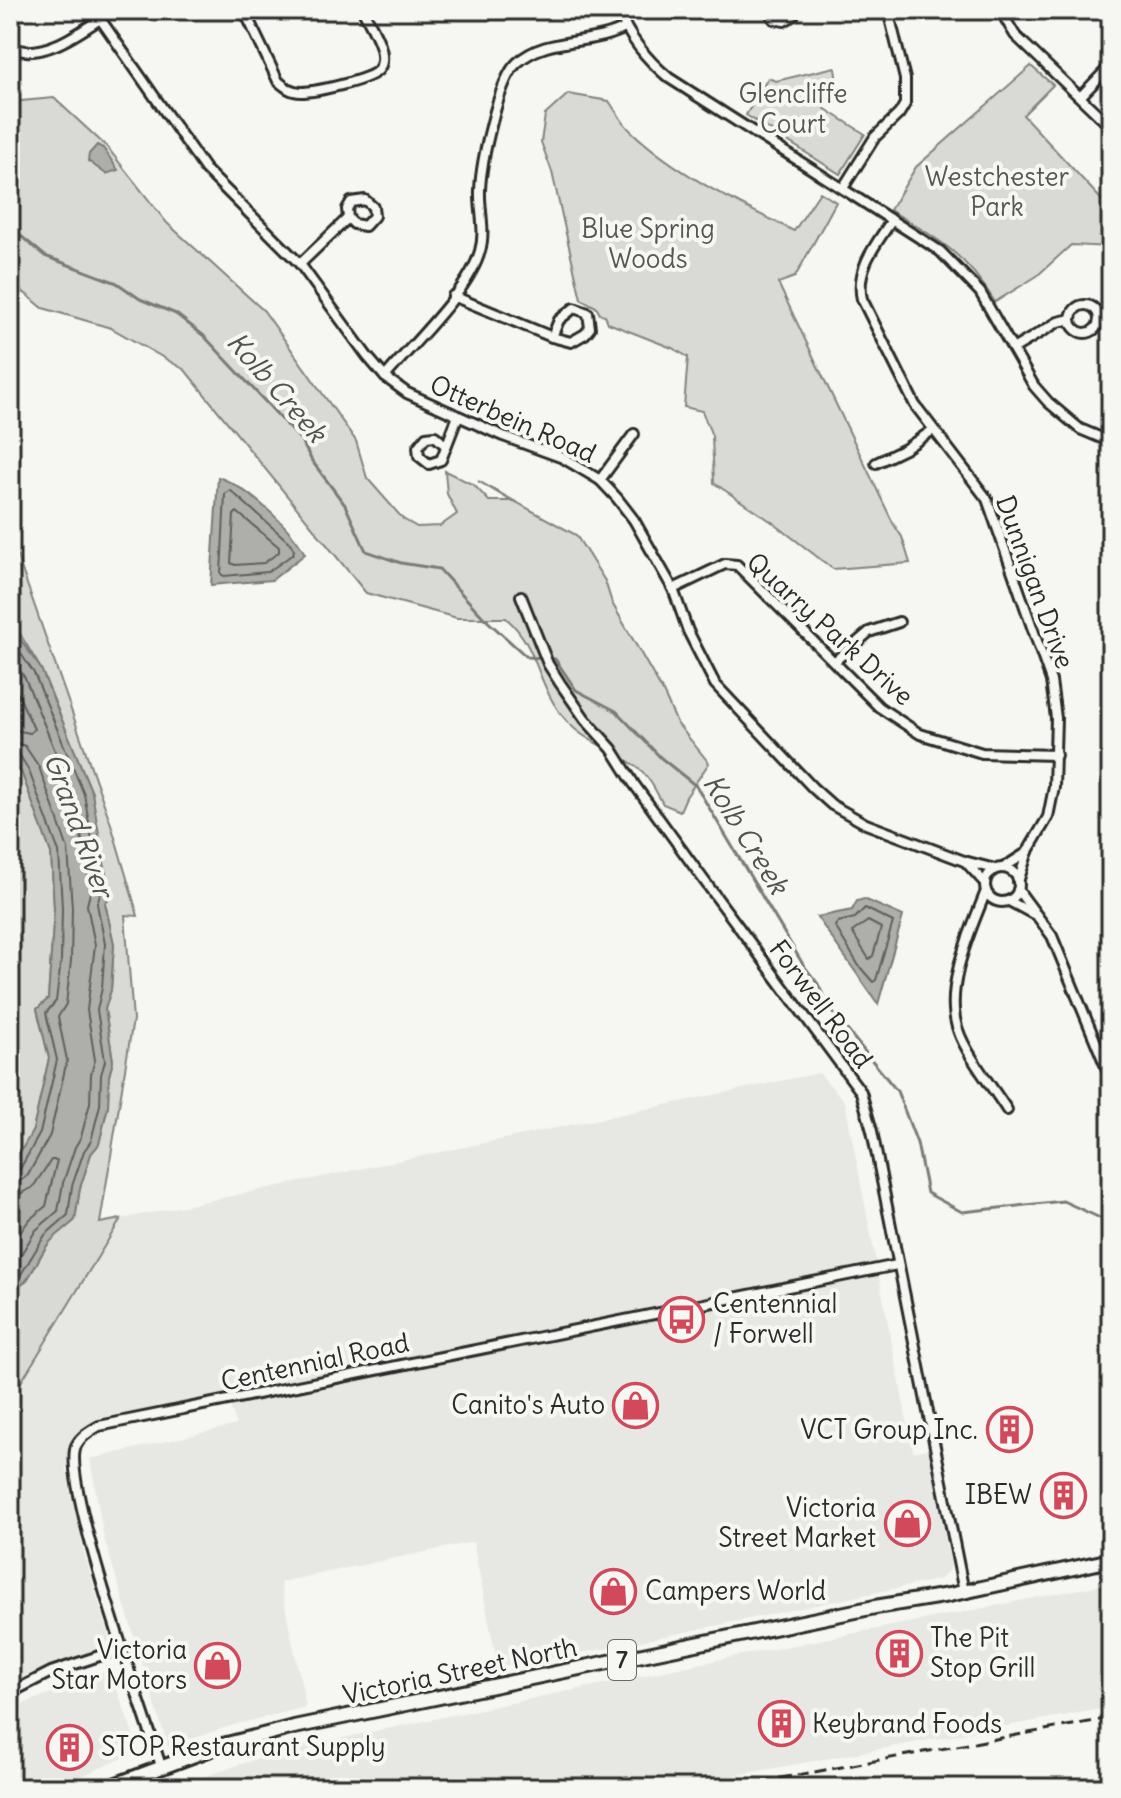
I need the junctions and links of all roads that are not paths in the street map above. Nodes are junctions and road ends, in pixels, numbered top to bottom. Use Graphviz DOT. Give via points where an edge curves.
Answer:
graph roads {
  1 [pos="94,10"];
  2 [pos="244,10"];
  3 [pos="363,10"];
  4 [pos="618,10"];
  5 [pos="768,10"];
  6 [pos="796,10"];
  7 [pos="888,10"];
  8 [pos="1004,10"];
  9 [pos="100,19"];
  10 [pos="625,28"];
  11 [pos="10,46"];
  12 [pos="1111,65"];
  13 [pos="1081,96"];
  14 [pos="1111,127"];
  15 [pos="843,188"];
  16 [pos="348,218"];
  17 [pos="892,220"];
  18 [pos="300,264"];
  19 [pos="453,296"];
  20 [pos="1071,319"];
  21 [pos="552,337"];
  22 [pos="1013,349"];
  23 [pos="385,377"];
  24 [pos="458,416"];
  25 [pos="933,430"];
  26 [pos="634,434"];
  27 [pos="1111,442"];
  28 [pos="445,445"];
  29 [pos="876,463"];
  30 [pos="600,480"];
  31 [pos="673,589"];
  32 [pos="521,596"];
  33 [pos="899,622"];
  34 [pos="835,661"];
  35 [pos="1056,755"];
  36 [pos="1028,851"];
  37 [pos="964,861"];
  38 [pos="999,869"];
  39 [pos="1018,886"];
  40 [pos="986,887"];
  41 [pos="1009,901"];
  42 [pos="999,903"];
  43 [pos="1037,916"];
  44 [pos="977,918"];
  45 [pos="1111,1079"];
  46 [pos="1007,1110"];
  47 [pos="897,1265"];
  48 [pos="1111,1560"];
  49 [pos="964,1592"];
  50 [pos="123,1648"];
  51 [pos="10,1693"];
  52 [pos="161,1766"];
  53 [pos="106,1788"];
  1 -- 9 [label="street, Otterbein Road"];
  2 -- 3 [label="street" via="278,81 300,92 370,77 379,69 380,45"];
  4 -- 10 [label="street"];
  5 -- 6 [label="street" via="774,19 784,21"];
  7 -- 15 [label="street" via="905,79 905,104 875,137"];
  8 -- 13 [label="street" via="1015,35"];
  9 -- 11 [label="street" via="63,44 24,52"];
  9 -- 18 [label="street, Otterbein Road" via="215,182"];
  10 -- 15 [label="street" via="669,78"];
  10 -- 19 [label="street" via="543,47 507,73 480,189 480,251"];
  12 -- 13 [label="street"];
  13 -- 14 [label="street"];
  15 -- 17 [label="street"];
  16 -- 18 [label="street"];
  17 -- 22 [label="street" via="940,251 980,292"];
  17 -- 25 [label="street, Dunnigan Drive" via="863,267 859,287 905,388"];
  18 -- 23 [label="street, Otterbein Road"];
  19 -- 21 [label="street"];
  19 -- 23 [label="street"];
  20 -- 22 [label="street"];
  21 -- 21 [label="street" via="571,342 585,334 590,328 588,313 574,308 566,312"];
  22 -- 27 [label="street" via="1048,402 1080,429"];
  23 -- 24 [label="street, Otterbein Road"];
  24 -- 28 [label="street"];
  24 -- 30 [label="street, Otterbein Road" via="563,458"];
  25 -- 29 [label="street"];
  25 -- 35 [label="street, Dunnigan Drive" via="987,499 1051,681"];
  26 -- 30 [label="street"];
  30 -- 31 [label="street, Otterbein Road" via="634,520"];
  31 -- 34 [label="street, Quarry Park Drive" via="725,564 737,565"];
  31 -- 37 [label="street, Otterbein Road" via="715,684 813,788 866,824"];
  32 -- 47 [label="street, Forwell Road" via="548,664 585,719 861,1092"];
  33 -- 34 [label="street" via="869,632"];
  34 -- 35 [label="street, Quarry Park Drive" via="879,707 920,734 982,753"];
  35 -- 36 [label="street, Dunnigan Drive" via="1048,817"];
  36 -- 38 [label="street, Dunnigan Drive"];
  36 -- 39 [label="street, Dunnigan Drive"];
  37 -- 38 [label="street, Otterbein Road"];
  37 -- 40 [label="street, Otterbein Road"];
  38 -- 39 [label="street, Otterbein Road" via="1013,873"];
  38 -- 40 [label="street" via="988,875"];
  39 -- 41 [label="street"];
  39 -- 43 [label="street, Otterbein Road"];
  40 -- 42 [label="street, Otterbein Road"];
  40 -- 44 [label="street"];
  41 -- 42 [label="street"];
  41 -- 43 [label="street"];
  42 -- 44 [label="street"];
  43 -- 45 [label="street, Otterbein Road" via="1052,936"];
  44 -- 46 [label="street" via="965,941 952,1009 958,1033"];
  47 -- 49 [label="street, Forwell Road"];
  47 -- 50 [label="street, Centennial Road" via="89,1431 76,1446 73,1460 89,1539"];
  48 -- 49 [label="main road, Victoria Street North / 7"];
  49 -- 52 [label="main road, Victoria Street North / 7" via="294,1727"];
  50 -- 51 [label="street" via="51,1672"];
  50 -- 52 [label="street, Centennial Road"];
  52 -- 53 [label="main road, Victoria Street North / 7"];
}
